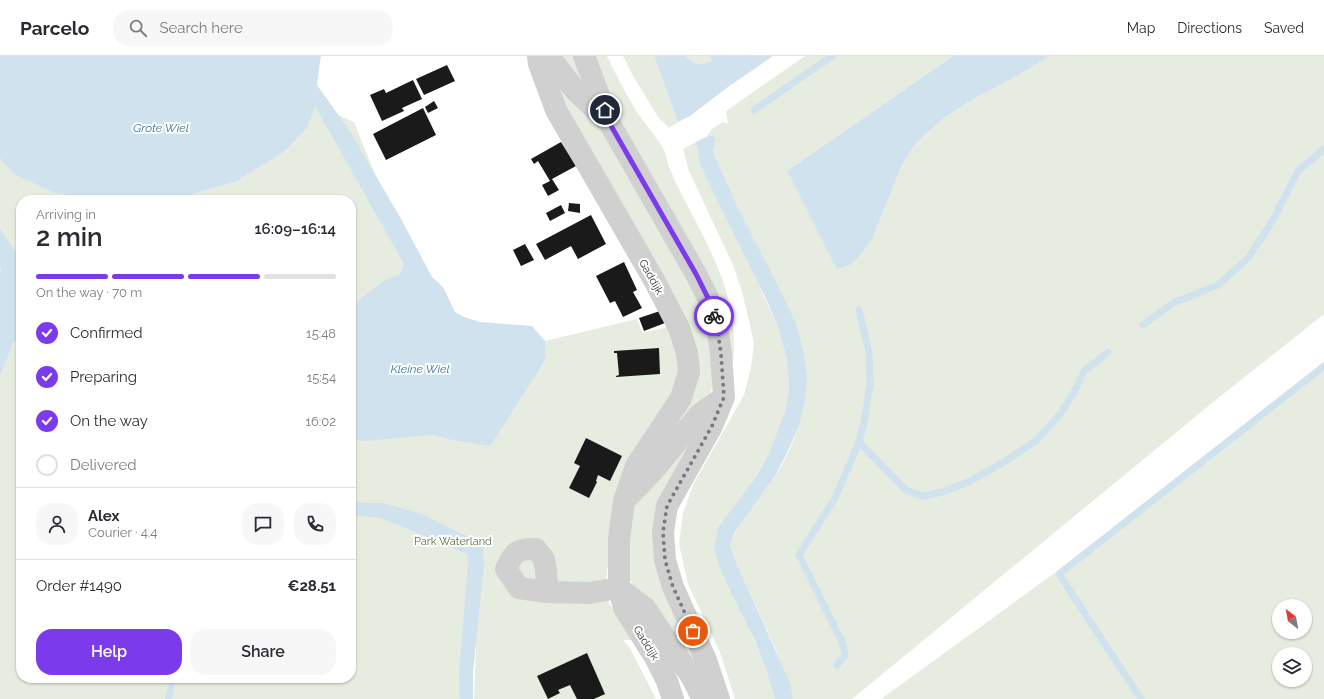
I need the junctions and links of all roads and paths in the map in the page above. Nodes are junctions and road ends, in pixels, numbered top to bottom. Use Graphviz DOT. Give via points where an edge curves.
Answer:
graph roads {
  1 [pos="538,56"];
  2 [pos="549,56"];
  3 [pos="584,56"];
  4 [pos="610,124"];
  5 [pos="724,397"];
  6 [pos="624,501"];
  7 [pos="619,588"];
  8 [pos="547,592"];
  9 [pos="673,699"];
  10 [pos="703,699"];
  11 [pos="719,699"];
  1 -- 6 [label="street, Gaddijk" via="556,110 654,280 679,328 688,353 688,372 681,398 636,466"];
  2 -- 4 [label="street" via="574,89"];
  3 -- 4 [label="street"];
  4 -- 5 [label="street" via="708,298 718,333"];
  5 -- 6 [label="street" via="699,415 653,471"];
  5 -- 11 [label="street" via="712,426 667,506 663,532 665,560 673,587 706,660"];
  6 -- 7 [label="street, Gaddijk" via="619,540"];
  7 -- 8 [label="street" via="589,593"];
  7 -- 9 [label="street, Gaddijk" via="624,608 656,659"];
  7 -- 10 [label="street, Gaddijk" via="645,608 691,676"];
}
